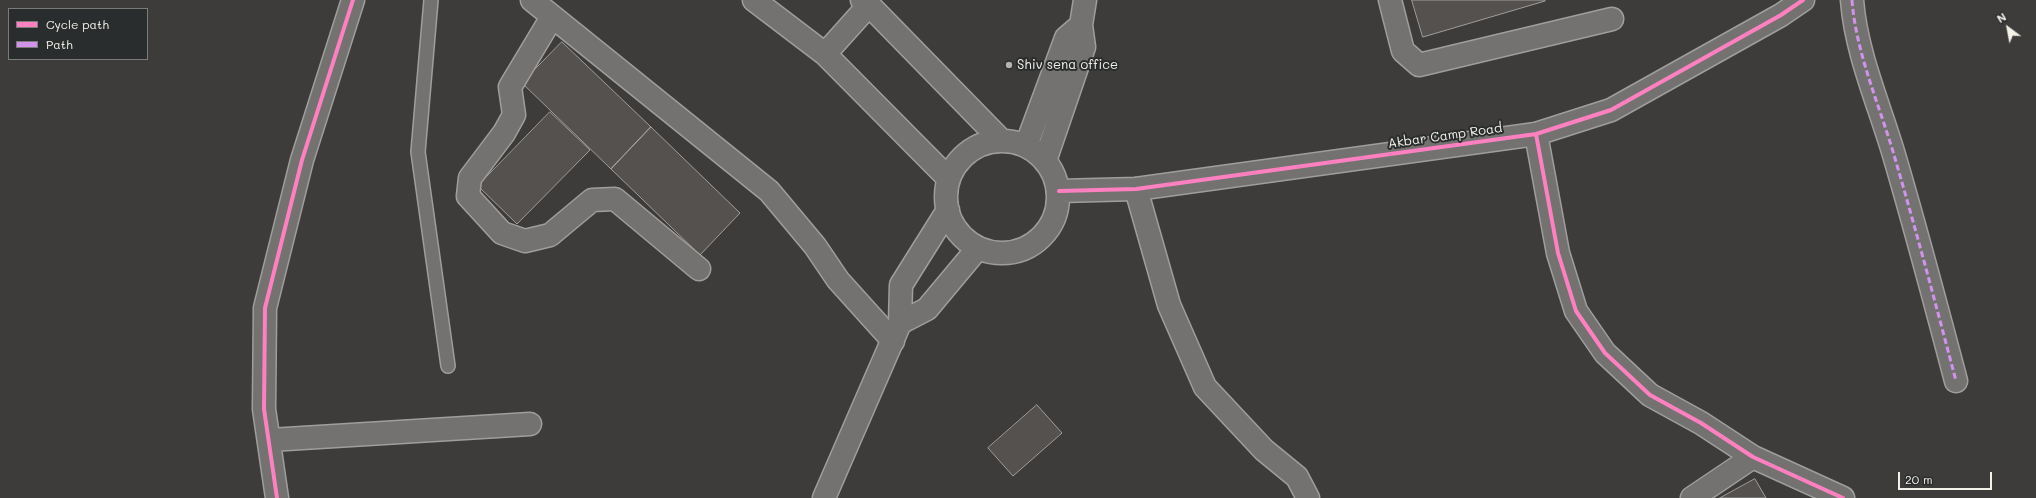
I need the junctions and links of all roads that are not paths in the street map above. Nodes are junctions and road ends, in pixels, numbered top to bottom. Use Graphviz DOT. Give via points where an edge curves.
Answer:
graph roads {
  1 [pos="353,0"];
  2 [pos="431,0"];
  3 [pos="532,0"];
  4 [pos="754,0"];
  5 [pos="1085,0"];
  6 [pos="1390,0"];
  7 [pos="1852,0"];
  8 [pos="1800,1"];
  9 [pos="866,2"];
  10 [pos="552,17"];
  11 [pos="1612,19"];
  12 [pos="1081,25"];
  13 [pos="825,54"];
  14 [pos="1536,134"];
  15 [pos="1000,139"];
  16 [pos="1026,146"];
  17 [pos="1045,161"];
  18 [pos="948,178"];
  19 [pos="1136,190"];
  20 [pos="1059,191"];
  21 [pos="948,210"];
  22 [pos="978,248"];
  23 [pos="699,268"];
  24 [pos="896,332"];
  25 [pos="448,366"];
  26 [pos="1956,380"];
  27 [pos="530,424"];
  28 [pos="270,440"];
  29 [pos="1753,457"];
  30 [pos="277,498"];
  31 [pos="824,498"];
  32 [pos="1308,498"];
  33 [pos="1692,498"];
  34 [pos="1842,498"];
  1 -- 28 [label="street" via="302,160 265,308 264,409"];
  2 -- 25 [label="lane" via="418,152"];
  3 -- 10 [label="street"];
  4 -- 13 [label="street"];
  5 -- 12 [label="street"];
  6 -- 11 [label="street" via="1403,51 1418,65"];
  7 -- 26 [label="street" via="1867,73 1894,155"];
  8 -- 14 [label="street, Akbar Camp Road" via="1611,110"];
  9 -- 13 [label="street"];
  9 -- 15 [label="street"];
  10 -- 23 [label="street" via="510,87 514,115 470,178 468,196 502,233 525,241 550,235 592,200 615,199"];
  10 -- 24 [label="street" via="769,191 815,246 838,280"];
  12 -- 16 [label="street" via="1066,38"];
  12 -- 17 [label="street" via="1084,47"];
  13 -- 18 [label="street"];
  14 -- 19 [label="street, Akbar Camp Road"];
  14 -- 29 [label="street" via="1558,253 1576,311 1605,353 1650,395 1701,423"];
  15 -- 16 [label="street"];
  15 -- 18 [label="street" via="978,145 960,159"];
  16 -- 17 [label="street" via="1036,150"];
  17 -- 20 [label="street" via="1051,167"];
  18 -- 21 [label="street" via="945,198"];
  19 -- 20 [label="street, Akbar Camp Road"];
  19 -- 32 [label="street" via="1169,305 1205,387 1264,450 1297,477"];
  20 -- 22 [label="street" via="1057,215 1044,235 1025,249 1001,254"];
  21 -- 22 [label="street" via="949,217 959,234"];
  21 -- 24 [label="street" via="901,285"];
  22 -- 24 [label="street" via="927,309"];
  24 -- 31 [label="street"];
  27 -- 28 [label="street"];
  28 -- 30 [label="street"];
  29 -- 33 [label="street"];
  29 -- 34 [label="street"];
}
